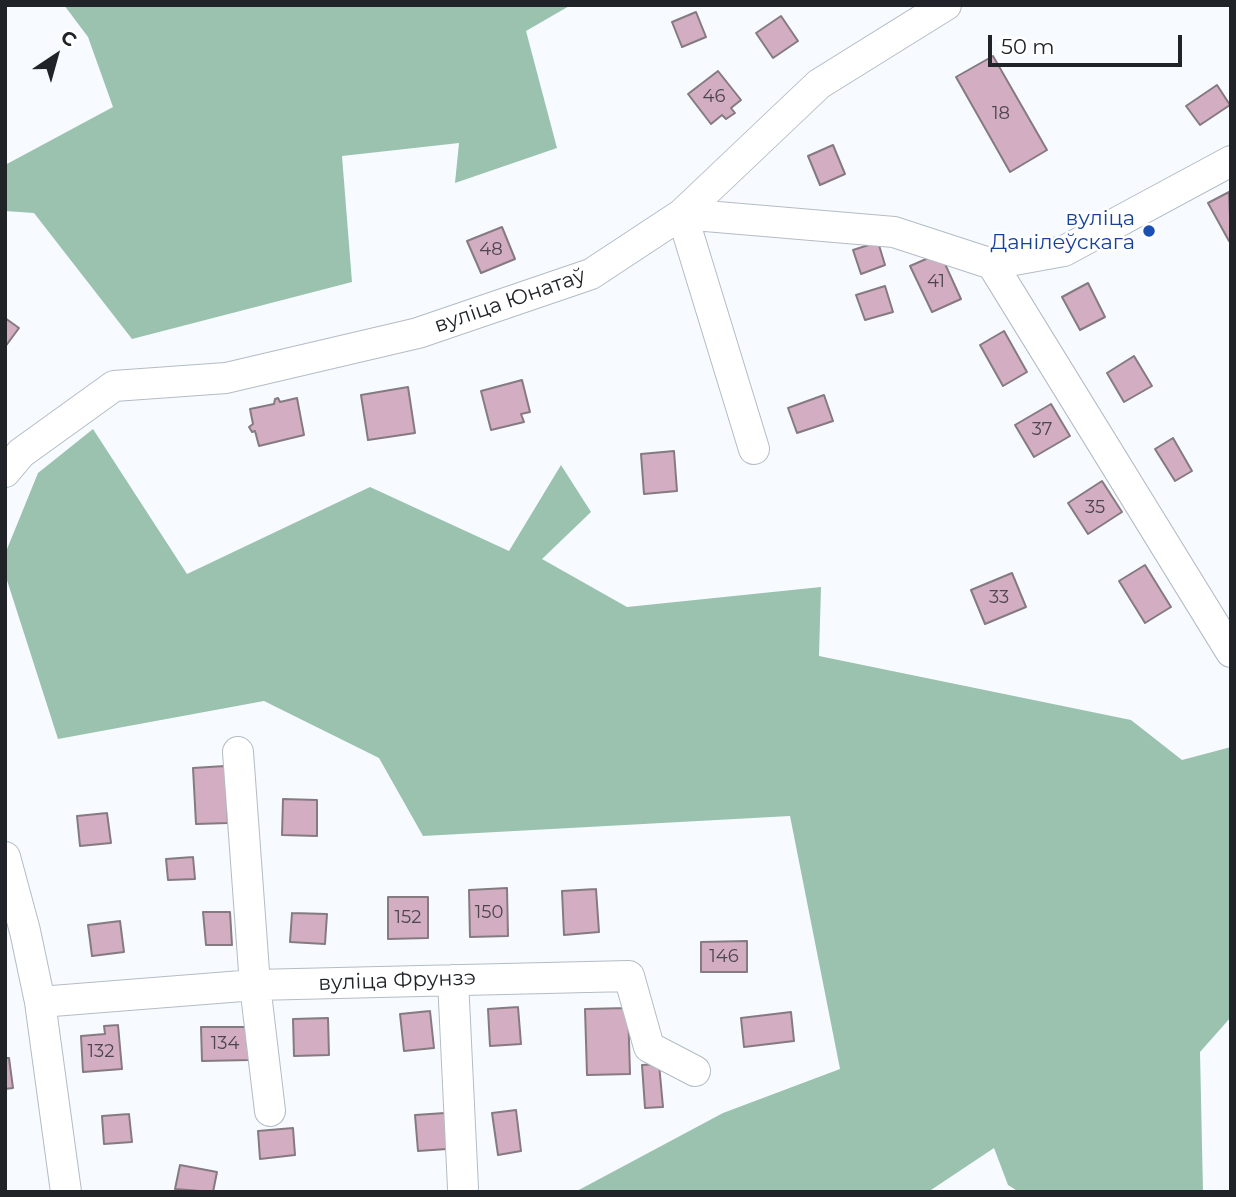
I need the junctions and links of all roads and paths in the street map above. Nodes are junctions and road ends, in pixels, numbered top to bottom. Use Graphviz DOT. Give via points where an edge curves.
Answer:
graph roads {
  1 [pos="946,5"];
  2 [pos="1231,161"];
  3 [pos="682,214"];
  4 [pos="992,264"];
  5 [pos="754,449"];
  6 [pos="5,472"];
  7 [pos="1231,652"];
  8 [pos="238,752"];
  9 [pos="5,857"];
  10 [pos="15,932"];
  11 [pos="453,980"];
  12 [pos="255,985"];
  13 [pos="40,1002"];
  14 [pos="695,1071"];
  15 [pos="270,1111"];
  16 [pos="463,1188"];
  17 [pos="66,1192"];
  1 -- 3 [label="street, вуліца Юнатаў" via="820,84"];
  2 -- 4 [label="street" via="1064,251"];
  3 -- 4 [label="street" via="894,232"];
  3 -- 5 [label="street"];
  3 -- 6 [label="street, вуліца Юнатаў" via="591,274 418,332 226,378 114,386 21,453"];
  4 -- 7 [label="street"];
  8 -- 12 [label="street"];
  9 -- 10 [label="street"];
  10 -- 13 [label="street"];
  11 -- 12 [label="street, вуліца Фрунзэ"];
  11 -- 14 [label="street, вуліца Фрунзэ" via="629,976 649,1047"];
  11 -- 16 [label="street"];
  12 -- 13 [label="street, вуліца Фрунзэ"];
  12 -- 15 [label="street"];
  13 -- 17 [label="street"];
}
